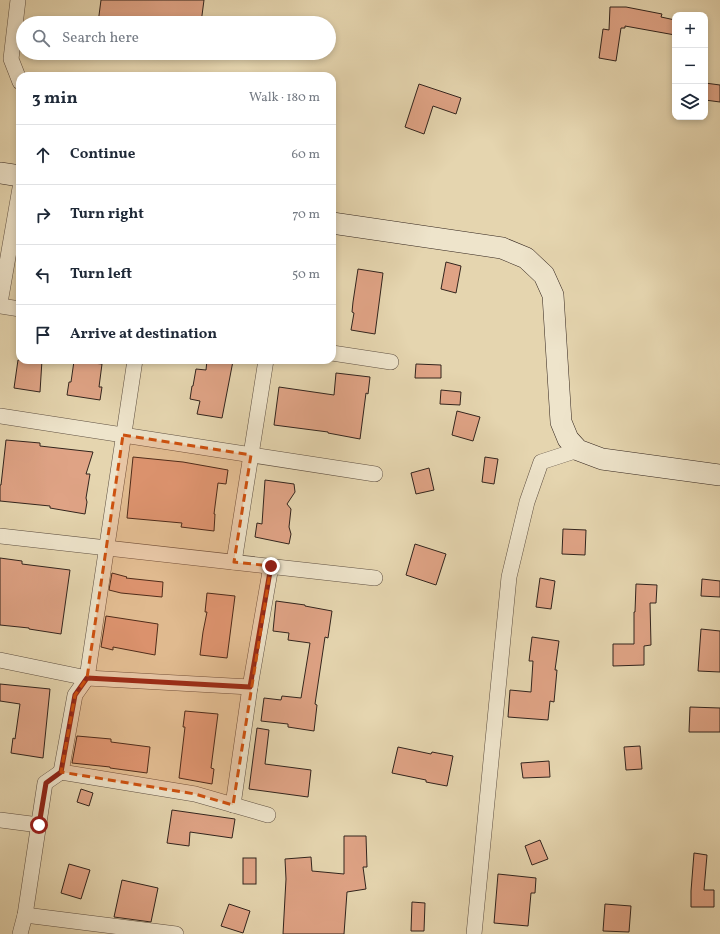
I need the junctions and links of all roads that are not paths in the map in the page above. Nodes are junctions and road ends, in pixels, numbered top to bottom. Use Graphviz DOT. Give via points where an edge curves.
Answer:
graph roads {
  1 [pos="18,0"];
  2 [pos="16,16"];
  3 [pos="16,17"];
  4 [pos="16,72"];
  5 [pos="0,173"];
  6 [pos="16,175"];
  7 [pos="16,211"];
  8 [pos="336,224"];
  9 [pos="0,303"];
  10 [pos="0,306"];
  11 [pos="16,308"];
  12 [pos="336,354"];
  13 [pos="391,362"];
  14 [pos="134,364"];
  15 [pos="265,364"];
  16 [pos="0,416"];
  17 [pos="124,435"];
  18 [pos="578,450"];
  19 [pos="251,455"];
  20 [pos="375,474"];
  21 [pos="720,475"];
  22 [pos="0,536"];
  23 [pos="107,548"];
  24 [pos="234,562"];
  25 [pos="271,566"];
  26 [pos="375,578"];
  27 [pos="0,660"];
  28 [pos="87,678"];
  29 [pos="250,687"];
  30 [pos="61,772"];
  31 [pos="233,805"];
  32 [pos="268,815"];
  33 [pos="0,820"];
  34 [pos="39,825"];
  35 [pos="24,915"];
  36 [pos="20,934"];
  37 [pos="176,934"];
  38 [pos="474,934"];
  1 -- 2 [label="street"];
  3 -- 4 [label="street" via="11,59"];
  5 -- 6 [label="street"];
  7 -- 9 [label="street"];
  8 -- 18 [label="street" via="502,248 526,258 544,274 552,295 561,422 568,439"];
  10 -- 11 [label="street"];
  12 -- 13 [label="street"];
  14 -- 17 [label="street"];
  15 -- 19 [label="street"];
  16 -- 17 [label="street"];
  17 -- 19 [label="street"];
  17 -- 23 [label="street"];
  18 -- 21 [label="street" via="602,459"];
  18 -- 38 [label="street" via="541,462 527,502 509,578"];
  19 -- 20 [label="street"];
  19 -- 24 [label="street"];
  22 -- 23 [label="street"];
  23 -- 24 [label="street"];
  23 -- 28 [label="street"];
  24 -- 25 [label="street"];
  25 -- 26 [label="street"];
  25 -- 29 [label="street"];
  27 -- 28 [label="street"];
  28 -- 29 [label="street"];
  28 -- 30 [label="street" via="75,695"];
  29 -- 31 [label="street"];
  30 -- 31 [label="street" via="195,794"];
  30 -- 34 [label="street" via="46,783"];
  31 -- 32 [label="street"];
  33 -- 34 [label="street"];
  34 -- 35 [label="street"];
  35 -- 36 [label="street"];
  35 -- 37 [label="street"];
}
